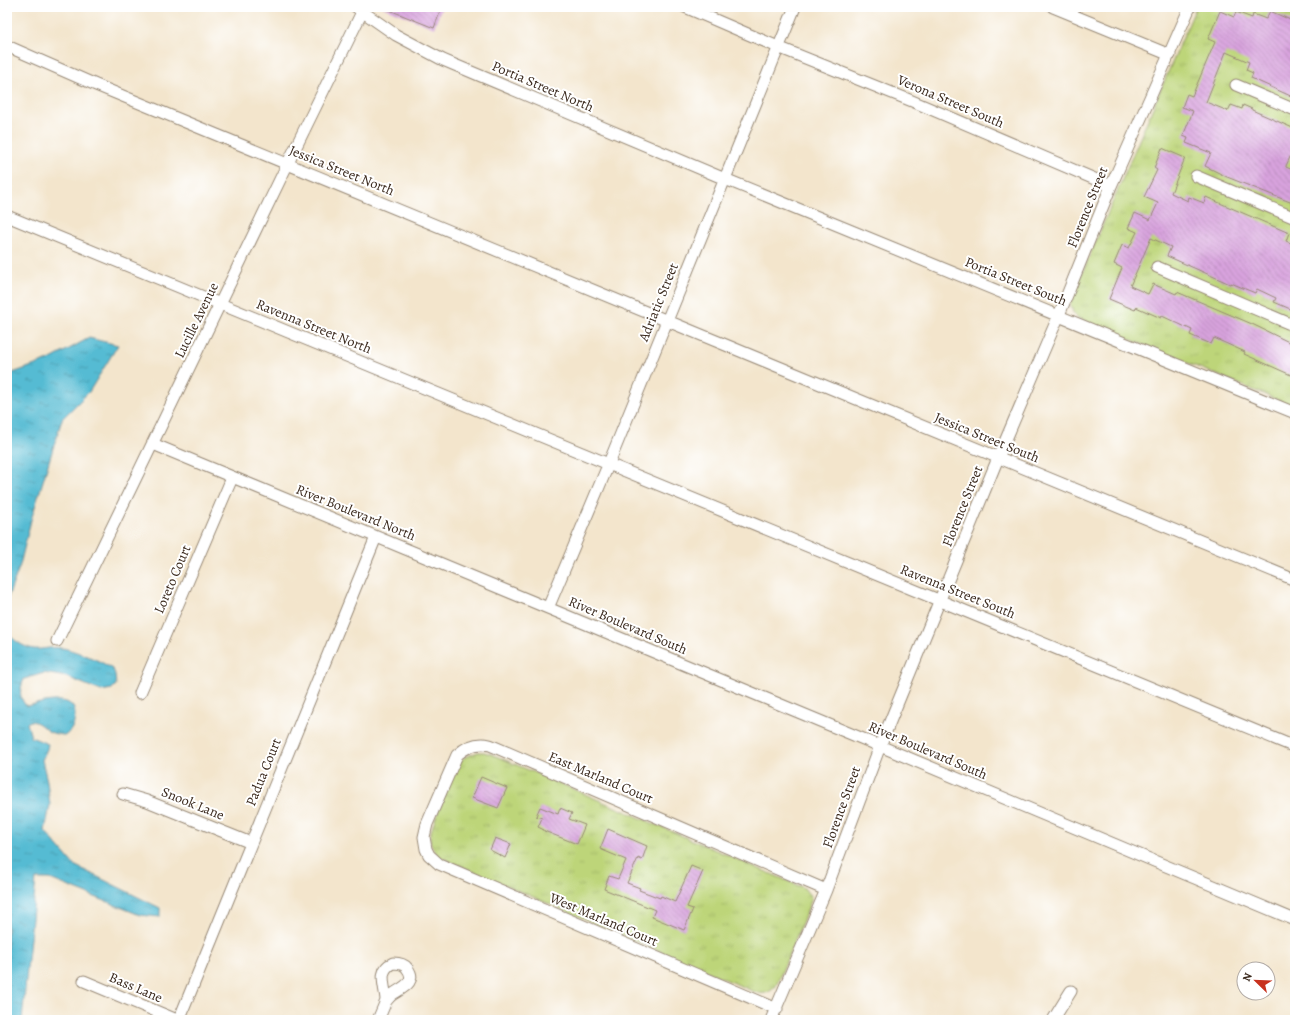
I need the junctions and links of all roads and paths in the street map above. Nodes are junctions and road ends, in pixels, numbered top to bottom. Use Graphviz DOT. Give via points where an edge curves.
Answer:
graph roads {
  1 [pos="685,7"];
  2 [pos="795,7"];
  3 [pos="1053,7"];
  4 [pos="1190,7"];
  5 [pos="359,9"];
  6 [pos="7,46"];
  7 [pos="778,47"];
  8 [pos="1170,55"];
  9 [pos="1236,84"];
  10 [pos="1295,110"];
  11 [pos="288,163"];
  12 [pos="1196,176"];
  13 [pos="725,179"];
  14 [pos="1111,186"];
  15 [pos="7,216"];
  16 [pos="1295,218"];
  17 [pos="1157,267"];
  18 [pos="220,304"];
  19 [pos="1059,315"];
  20 [pos="667,321"];
  21 [pos="1295,326"];
  22 [pos="1295,413"];
  23 [pos="152,444"];
  24 [pos="998,458"];
  25 [pos="609,463"];
  26 [pos="232,478"];
  27 [pos="376,537"];
  28 [pos="1295,580"];
  29 [pos="939,600"];
  30 [pos="548,608"];
  31 [pos="56,642"];
  32 [pos="140,693"];
  33 [pos="880,746"];
  34 [pos="1295,747"];
  35 [pos="123,794"];
  36 [pos="251,843"];
  37 [pos="426,849"];
  38 [pos="826,890"];
  39 [pos="1295,920"];
  40 [pos="84,981"];
  41 [pos="1071,990"];
  42 [pos="386,1001"];
  43 [pos="777,1009"];
  44 [pos="178,1020"];
  45 [pos="378,1020"];
  46 [pos="771,1020"];
  47 [pos="1053,1020"];
  1 -- 7 [label="street, Verona Street South"];
  2 -- 7 [label="street, Adriatic Street"];
  3 -- 8 [label="street"];
  4 -- 8 [label="street, Florence Street"];
  5 -- 11 [label="street, Lucille Avenue"];
  5 -- 13 [label="street, Portia Street North" via="396,35 443,60"];
  6 -- 11 [label="street, Jessica Street North"];
  7 -- 13 [label="street, Adriatic Street"];
  7 -- 14 [label="street, Verona Street South"];
  8 -- 14 [label="street, Florence Street"];
  9 -- 10 [label="street"];
  11 -- 18 [label="street, Lucille Avenue"];
  11 -- 20 [label="street, Jessica Street North"];
  12 -- 16 [label="street"];
  13 -- 19 [label="street, Portia Street South"];
  13 -- 20 [label="street, Adriatic Street"];
  14 -- 19 [label="street, Florence Street"];
  15 -- 18 [label="street, Ravenna Street North"];
  17 -- 21 [label="street"];
  18 -- 23 [label="street, Lucille Avenue"];
  18 -- 25 [label="street, Ravenna Street North"];
  19 -- 22 [label="street, Portia Street South"];
  19 -- 24 [label="street, Florence Street"];
  20 -- 24 [label="street, Jessica Street South"];
  20 -- 25 [label="street, Adriatic Street"];
  23 -- 26 [label="street, River Boulevard North"];
  23 -- 31 [label="street, Lucille Avenue"];
  24 -- 28 [label="street, Jessica Street South"];
  24 -- 29 [label="street, Florence Street"];
  25 -- 29 [label="street, Ravenna Street South"];
  25 -- 30 [label="street, Adriatic Street"];
  26 -- 27 [label="street, River Boulevard North"];
  26 -- 32 [label="street, Loreto Court"];
  27 -- 30 [label="street, River Boulevard North"];
  27 -- 36 [label="street, Padua Court"];
  29 -- 33 [label="street, Florence Street"];
  29 -- 34 [label="street, Ravenna Street South"];
  30 -- 33 [label="street, River Boulevard South"];
  33 -- 38 [label="street, Florence Street"];
  33 -- 39 [label="street, River Boulevard South"];
  35 -- 36 [label="street, Snook Lane" via="147,801"];
  36 -- 44 [label="street, Padua Court"];
  37 -- 38 [label="street, East Marland Court" via="424,837 427,824 453,762 463,750 484,744"];
  37 -- 43 [label="street, West Marland Court" via="433,859 446,868"];
  38 -- 43 [label="street, Florence Street"];
  40 -- 44 [label="street, Bass Lane"];
  41 -- 47 [label="street"];
  42 -- 45 [label="street"];
  43 -- 46 [label="street, Florence Street"];
}
